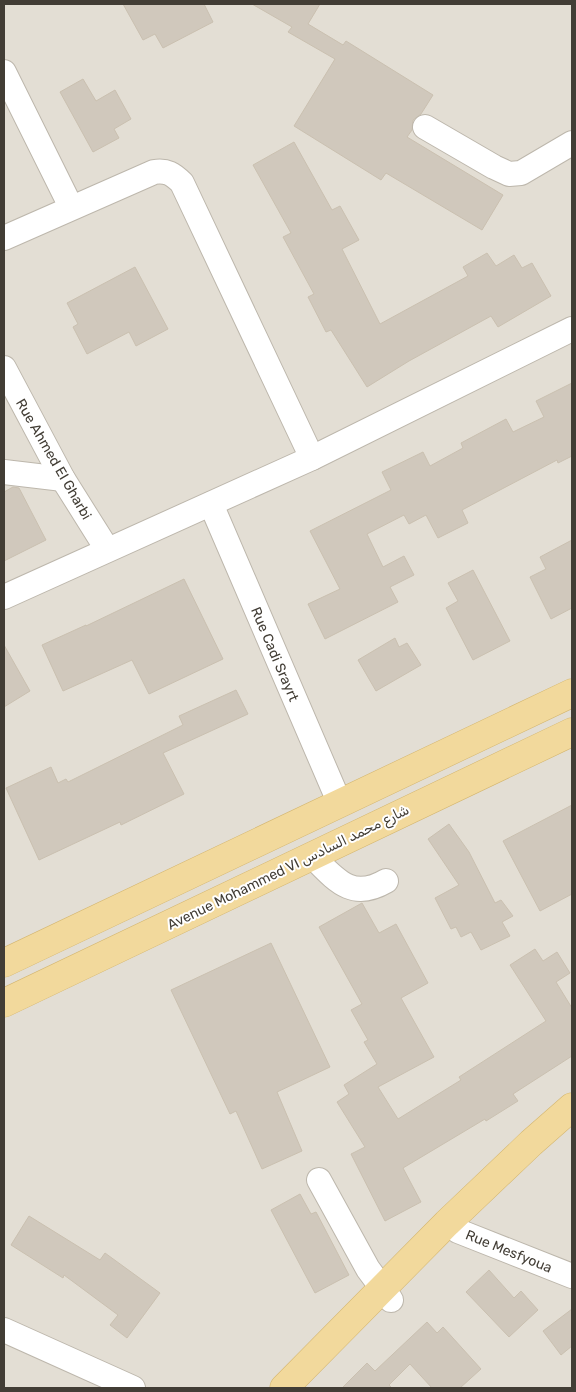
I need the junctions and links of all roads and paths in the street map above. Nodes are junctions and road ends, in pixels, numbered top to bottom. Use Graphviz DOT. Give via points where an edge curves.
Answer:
graph roads {
  1 [pos="4,72"];
  2 [pos="425,127"];
  3 [pos="572,142"];
  4 [pos="70,207"];
  5 [pos="4,238"];
  6 [pos="572,329"];
  7 [pos="4,368"];
  8 [pos="312,458"];
  9 [pos="4,472"];
  10 [pos="63,478"];
  11 [pos="210,504"];
  12 [pos="107,549"];
  13 [pos="4,597"];
  14 [pos="572,693"];
  15 [pos="572,732"];
  16 [pos="340,804"];
  17 [pos="313,857"];
  18 [pos="386,881"];
  19 [pos="4,963"];
  20 [pos="4,1003"];
  21 [pos="572,1107"];
  22 [pos="572,1125"];
  23 [pos="319,1180"];
  24 [pos="453,1227"];
  25 [pos="572,1276"];
  26 [pos="386,1295"];
  27 [pos="4,1332"];
  28 [pos="133,1388"];
  29 [pos="284,1388"];
  30 [pos="305,1388"];
  1 -- 4 [label="street"];
  2 -- 3 [label="street" via="509,174 521,173"];
  4 -- 5 [label="street"];
  4 -- 8 [label="street" via="154,172 172,173 182,183"];
  6 -- 8 [label="street"];
  7 -- 10 [label="street, Rue Ahmed El Gharbi"];
  8 -- 11 [label="street"];
  9 -- 10 [label="street"];
  10 -- 12 [label="street, Rue Ahmed El Gharbi"];
  11 -- 12 [label="street"];
  11 -- 16 [label="street, Rue Cadi Srayrt"];
  12 -- 13 [label="street"];
  14 -- 16 [label="main road"];
  15 -- 17 [label="main road, Avenue Mohammed VI شارع محمد السادس"];
  16 -- 19 [label="main road"];
  17 -- 18 [label="street" via="348,887 362,890"];
  17 -- 20 [label="main road, Avenue Mohammed VI شارع محمد السادس"];
  21 -- 24 [label="main road" via="531,1143"];
  22 -- 24 [label="main road"];
  23 -- 26 [label="street"];
  24 -- 25 [label="street, Rue Mesfyoua"];
  24 -- 26 [label="main road"];
  26 -- 29 [label="main road"];
  26 -- 30 [label="main road"];
  27 -- 28 [label="street"];
}
